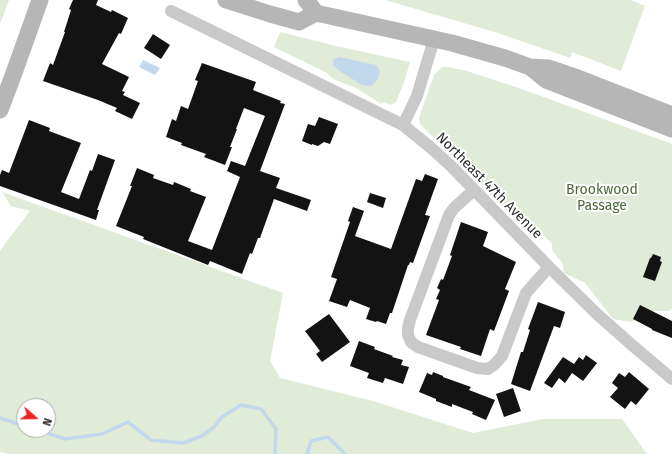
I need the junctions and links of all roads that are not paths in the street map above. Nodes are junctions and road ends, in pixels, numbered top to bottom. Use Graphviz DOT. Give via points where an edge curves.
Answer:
graph roads {
  1 [pos="40,0"];
  2 [pos="226,0"];
  3 [pos="311,7"];
  4 [pos="171,10"];
  5 [pos="434,39"];
  6 [pos="530,67"];
  7 [pos="0,110"];
  8 [pos="672,115"];
  9 [pos="403,126"];
  10 [pos="672,129"];
  11 [pos="474,190"];
  12 [pos="549,267"];
  13 [pos="672,379"];
  1 -- 7 [label="main road"];
  2 -- 3 [label="main road" via="299,22"];
  3 -- 5 [label="main road"];
  4 -- 9 [label="street, Northeast 47th Avenue"];
  5 -- 6 [label="main road"];
  5 -- 9 [label="street" via="416,96"];
  6 -- 8 [label="main road" via="549,68"];
  6 -- 10 [label="main road" via="546,80"];
  9 -- 11 [label="street, Northeast 47th Avenue" via="430,147"];
  11 -- 12 [label="street, Northeast 47th Avenue"];
  11 -- 12 [label="street" via="449,215 410,320 408,335 411,342 418,347 477,368 488,369 502,356 526,293"];
  12 -- 13 [label="street, Northeast 47th Avenue" via="632,346"];
}
